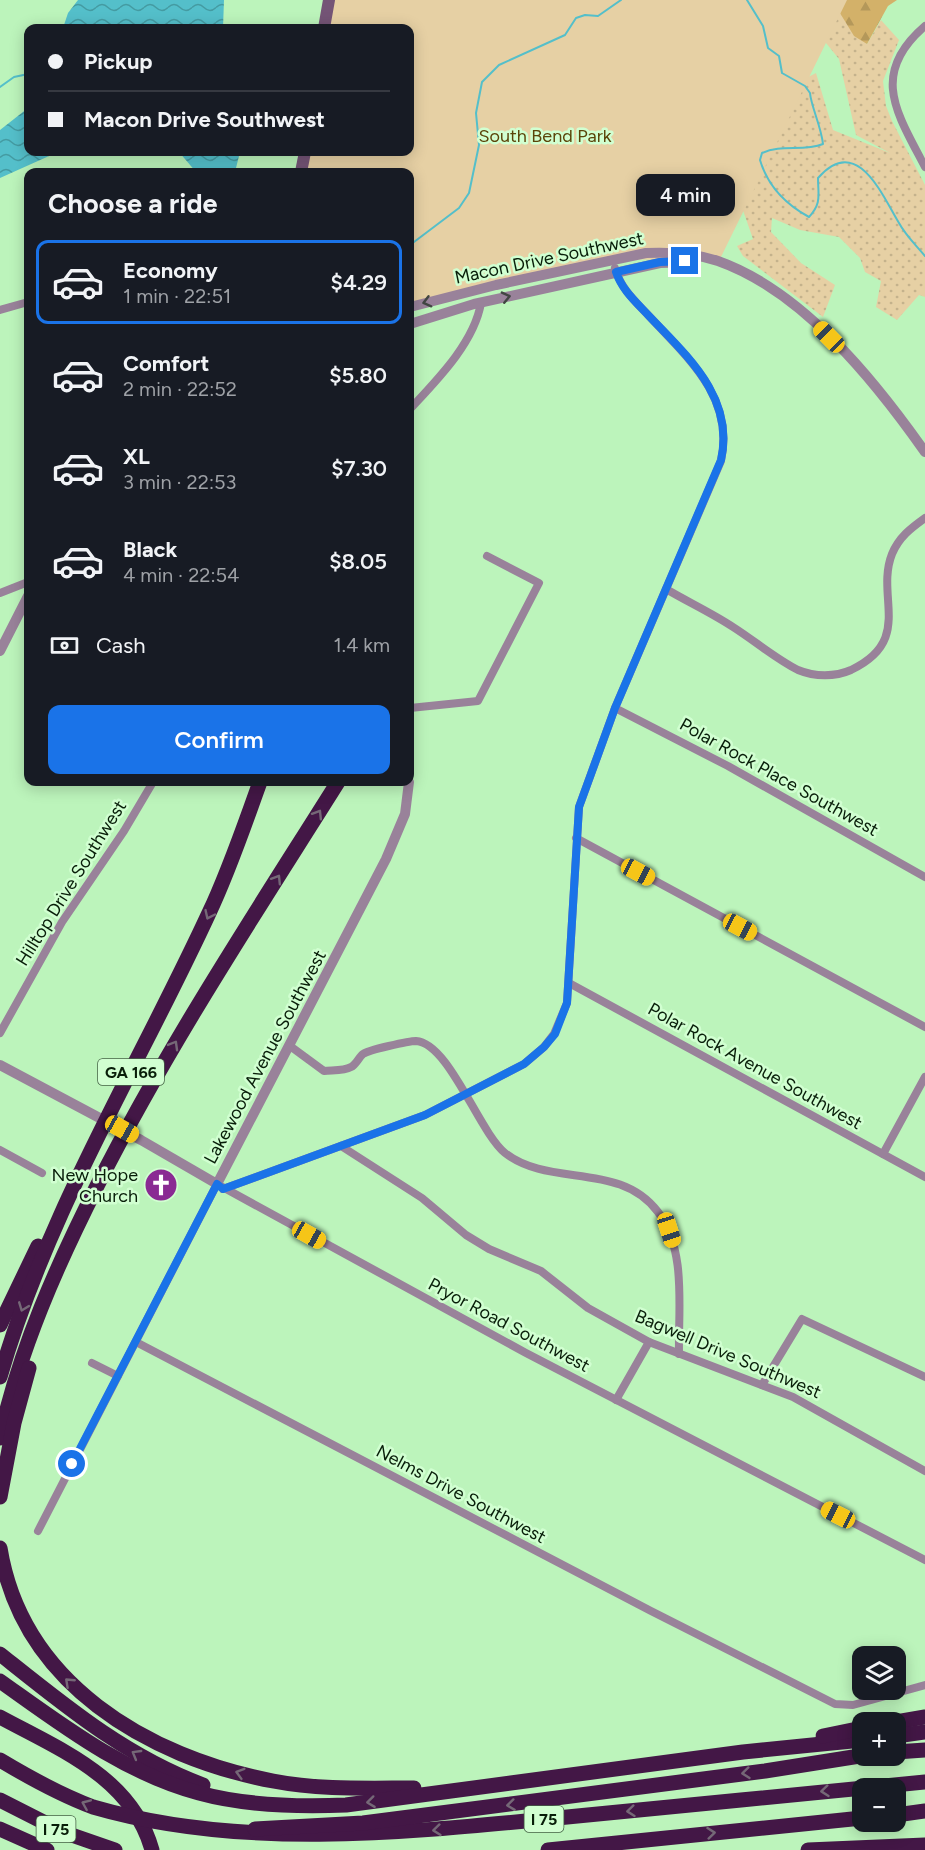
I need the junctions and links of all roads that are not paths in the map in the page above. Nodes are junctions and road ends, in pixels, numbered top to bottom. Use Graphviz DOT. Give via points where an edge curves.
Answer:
graph roads {
  1 [pos="329,0"];
  2 [pos="325,24"];
  3 [pos="925,26"];
  4 [pos="925,167"];
  5 [pos="612,259"];
  6 [pos="731,267"];
  7 [pos="616,272"];
  8 [pos="24,303"];
  9 [pos="480,303"];
  10 [pos="414,306"];
  11 [pos="0,310"];
  12 [pos="414,322"];
  13 [pos="414,405"];
  14 [pos="925,452"];
  15 [pos="925,518"];
  16 [pos="488,556"];
  17 [pos="24,584"];
  18 [pos="666,589"];
  19 [pos="0,593"];
  20 [pos="24,604"];
  21 [pos="0,651"];
  22 [pos="414,708"];
  23 [pos="615,708"];
  24 [pos="151,786"];
  25 [pos="258,786"];
  26 [pos="336,786"];
  27 [pos="408,786"];
  28 [pos="576,838"];
  29 [pos="925,877"];
  30 [pos="569,983"];
  31 [pos="925,1028"];
  32 [pos="0,1033"];
  33 [pos="290,1046"];
  34 [pos="0,1065"];
  35 [pos="925,1077"];
  36 [pos="466,1094"];
  37 [pos="341,1146"];
  38 [pos="0,1150"];
  39 [pos="883,1154"];
  40 [pos="42,1173"];
  41 [pos="80,1173"];
  42 [pos="925,1177"];
  43 [pos="220,1186"];
  44 [pos="56,1270"];
  45 [pos="0,1325"];
  46 [pos="135,1342"];
  47 [pos="649,1342"];
  48 [pos="679,1354"];
  49 [pos="92,1363"];
  50 [pos="118,1376"];
  51 [pos="0,1377"];
  52 [pos="925,1377"];
  53 [pos="762,1385"];
  54 [pos="616,1400"];
  55 [pos="0,1438"];
  56 [pos="925,1471"];
  57 [pos="0,1497"];
  58 [pos="38,1531"];
  59 [pos="0,1548"];
  60 [pos="925,1560"];
  61 [pos="0,1654"];
  62 [pos="0,1681"];
  63 [pos="925,1685"];
  64 [pos="0,1717"];
  65 [pos="925,1717"];
  66 [pos="906,1720"];
  67 [pos="852,1730"];
  68 [pos="925,1732"];
  69 [pos="906,1735"];
  70 [pos="852,1741"];
  71 [pos="925,1750"];
  72 [pos="906,1751"];
  73 [pos="743,1752"];
  74 [pos="852,1757"];
  75 [pos="0,1760"];
  76 [pos="925,1782"];
  77 [pos="492,1786"];
  78 [pos="0,1800"];
  79 [pos="269,1803"];
  80 [pos="852,1819"];
  81 [pos="163,1826"];
  82 [pos="0,1828"];
  83 [pos="0,1833"];
  84 [pos="925,1845"];
  85 [pos="23,1850"];
  86 [pos="47,1850"];
  87 [pos="115,1850"];
  88 [pos="152,1850"];
  89 [pos="548,1850"];
  90 [pos="808,1850"];
  1 -- 2 [label="main road"];
  3 -- 4 [label="street" via="902,48 891,81 898,117"];
  5 -- 6 [label="street, Macon Drive Southwest" via="669,252 700,256"];
  5 -- 7 [label="street"];
  5 -- 10 [label="street, Macon Drive Southwest, one-way"];
  6 -- 7 [label="street, Macon Drive Southwest" via="660,262"];
  6 -- 14 [label="street, Macon Drive Southwest" via="765,283 817,326 901,418"];
  9 -- 7 [label="street, Macon Drive Southwest, one-way"];
  7 -- 18 [label="street" via="625,291 700,374 717,402 724,425 721,460"];
  8 -- 11 [label="street"];
  9 -- 12 [label="street, Macon Drive Southwest"];
  9 -- 13 [label="street" via="478,316 463,344"];
  15 -- 18 [label="street" via="904,533 891,555 887,584 890,613 885,635 870,658 845,673 821,675 797,669"];
  16 -- 22 [label="street" via="539,583 478,701"];
  17 -- 19 [label="street"];
  18 -- 23 [label="street"];
  20 -- 21 [label="street"];
  23 -- 28 [label="street" via="579,807"];
  23 -- 29 [label="street, Polar Rock Place Southwest" via="728,766"];
  24 -- 32 [label="street, Hilltop Drive Southwest" via="62,922"];
  25 -- 41 [label="highway, GA 166, one-way" via="219,891"];
  44 -- 26 [label="highway, one-way" via="134,1113"];
  27 -- 33 [label="street, Lakewood Avenue Southwest" via="405,814 386,859"];
  28 -- 30 [label="street"];
  28 -- 31 [label="street"];
  30 -- 36 [label="street" via="562,1018 544,1047 524,1064"];
  30 -- 39 [label="street, Polar Rock Avenue Southwest"];
  33 -- 36 [label="street" via="324,1071 352,1067 364,1052 416,1041 436,1053"];
  33 -- 43 [label="street, Lakewood Avenue Southwest"];
  34 -- 43 [label="street, Pryor Road Southwest"];
  35 -- 39 [label="street"];
  36 -- 37 [label="street" via="425,1115"];
  36 -- 48 [label="street" via="491,1138 518,1162 614,1181 637,1193 657,1211 676,1252"];
  37 -- 43 [label="street"];
  37 -- 47 [label="street, Bagwell Drive Southwest" via="422,1198 489,1249 541,1271 588,1308"];
  38 -- 40 [label="street"];
  39 -- 42 [label="street, Polar Rock Avenue Southwest"];
  41 -- 45 [label="highway" via="27,1266"];
  41 -- 51 [label="highway, GA 166, one-way" via="37,1271"];
  43 -- 46 [label="street, Lakewood Avenue Southwest"];
  43 -- 54 [label="street, Pryor Road Southwest"];
  44 -- 55 [label="highway" via="30,1336"];
  44 -- 57 [label="highway" via="14,1423"];
  46 -- 50 [label="street, Lakewood Avenue Southwest"];
  46 -- 63 [label="street, Nelms Drive Southwest" via="835,1704"];
  47 -- 48 [label="street, Bagwell Drive Southwest"];
  47 -- 54 [label="street"];
  48 -- 53 [label="street, Bagwell Drive Southwest"];
  49 -- 50 [label="street"];
  50 -- 58 [label="street, Lakewood Avenue Southwest"];
  52 -- 53 [label="street" via="802,1320"];
  53 -- 56 [label="street, Bagwell Drive Southwest" via="794,1397"];
  54 -- 60 [label="street, Pryor Road Southwest"];
  77 -- 59 [label="highway, one-way" via="354,1788 274,1781 208,1762 139,1733 88,1699 46,1658 18,1612"];
  79 -- 61 [label="highway, one-way" via="212,1788 140,1757 99,1731"];
  62 -- 79 [label="highway" via="91,1744 142,1772 200,1793"];
  64 -- 88 [label="highway" via="74,1758 114,1786 140,1817"];
  65 -- 66 [label="highway"];
  67 -- 73 [label="highway"];
  68 -- 69 [label="highway"];
  70 -- 73 [label="highway"];
  71 -- 72 [label="highway"];
  73 -- 77 [label="highway"];
  74 -- 81 [label="highway, one-way" via="363,1823 242,1830"];
  81 -- 75 [label="highway, I 75, one-way" via="95,1808"];
  76 -- 81 [label="highway, I 75, one-way" via="339,1838 259,1839"];
  77 -- 79 [label="highway, one-way" via="346,1805"];
  78 -- 87 [label="highway, I 75" via="56,1828"];
  89 -- 80 [label="highway, I 75, one-way"];
  82 -- 86 [label="highway"];
  83 -- 85 [label="highway"];
  84 -- 90 [label="highway"];
}
